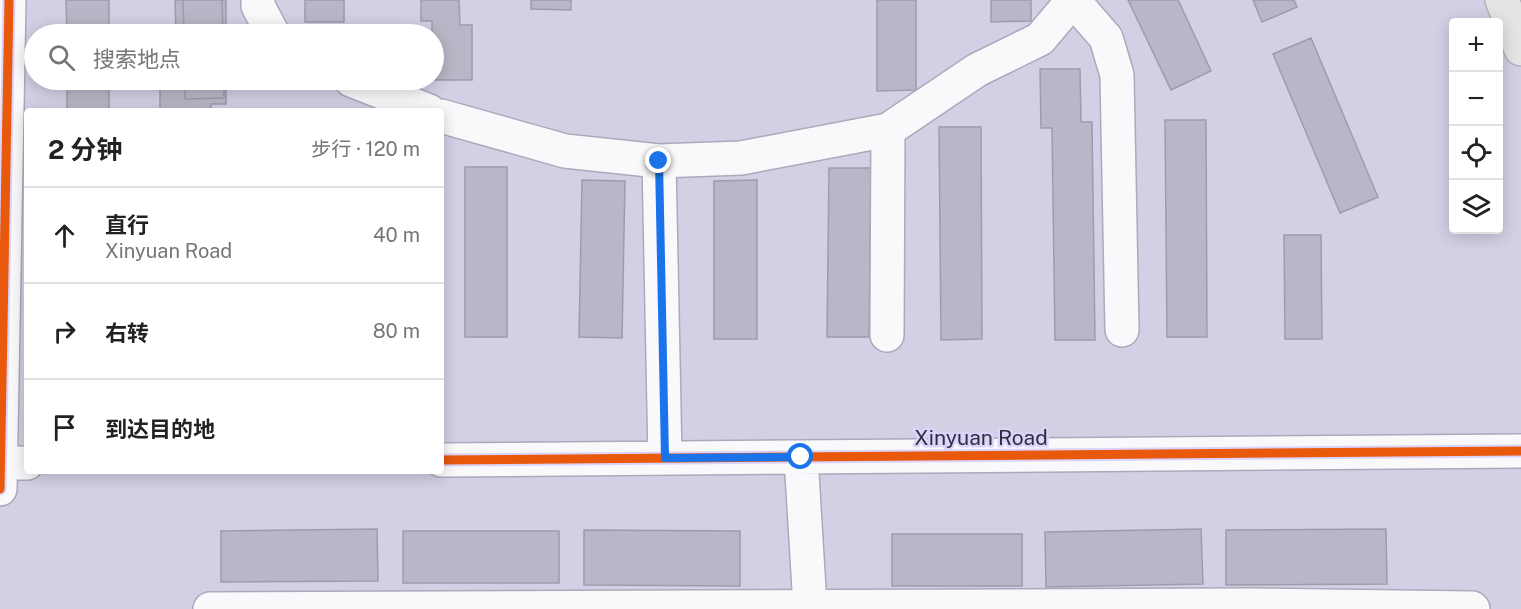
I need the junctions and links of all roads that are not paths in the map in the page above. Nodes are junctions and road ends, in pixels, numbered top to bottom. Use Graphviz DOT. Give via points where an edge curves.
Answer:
graph roads {
  1 [pos="9,0"];
  2 [pos="258,0"];
  3 [pos="1073,0"];
  4 [pos="1502,0"];
  5 [pos="268,24"];
  6 [pos="1521,49"];
  7 [pos="376,90"];
  8 [pos="421,108"];
  9 [pos="444,117"];
  10 [pos="888,130"];
  11 [pos="659,161"];
  12 [pos="1122,330"];
  13 [pos="887,335"];
  14 [pos="1521,451"];
  15 [pos="801,457"];
  16 [pos="665,458"];
  17 [pos="444,460"];
  18 [pos="0,463"];
  19 [pos="24,463"];
  20 [pos="0,489"];
  21 [pos="810,606"];
  22 [pos="1179,607"];
  23 [pos="1394,608"];
  24 [pos="210,609"];
  25 [pos="1473,609"];
  1 -- 18 [label="street"];
  2 -- 5 [label="street"];
  3 -- 10 [label="street" via="1040,39 977,70"];
  3 -- 12 [label="street" via="1106,38 1117,75"];
  4 -- 6 [label="main road"];
  7 -- 8 [label="street"];
  9 -- 11 [label="street" via="565,151"];
  10 -- 11 [label="street" via="741,158"];
  10 -- 13 [label="street"];
  11 -- 16 [label="street"];
  14 -- 15 [label="street, Xinyuan Road"];
  15 -- 16 [label="street, Xinyuan Road"];
  15 -- 21 [label="street"];
  16 -- 17 [label="street, Xinyuan Road"];
  18 -- 19 [label="street"];
  18 -- 20 [label="street"];
  21 -- 22 [label="street"];
  21 -- 24 [label="street"];
  22 -- 23 [label="street"];
  23 -- 25 [label="street"];
}
